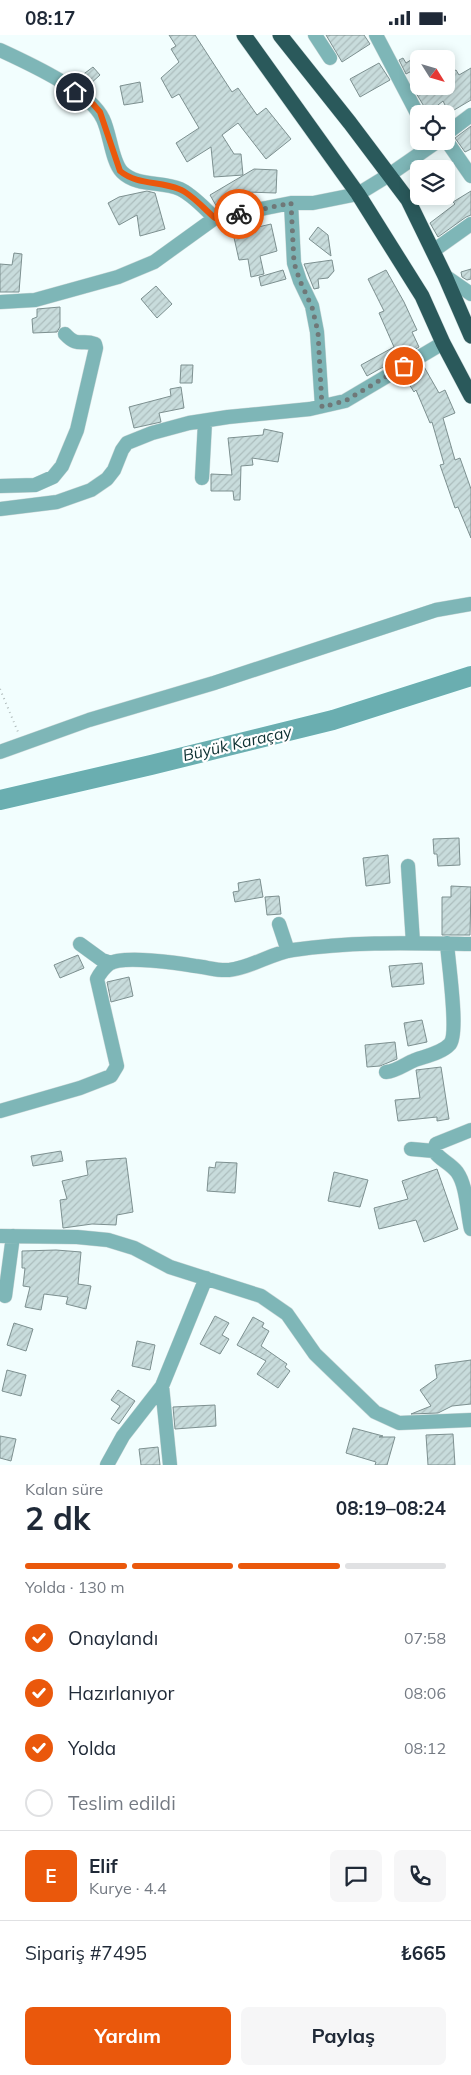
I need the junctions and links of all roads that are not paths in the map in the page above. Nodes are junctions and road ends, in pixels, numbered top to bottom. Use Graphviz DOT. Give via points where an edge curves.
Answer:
graph roads {
  1 [pos="244,35"];
  2 [pos="280,35"];
  3 [pos="315,35"];
  4 [pos="376,35"];
  5 [pos="0,50"];
  6 [pos="330,58"];
  7 [pos="413,105"];
  8 [pos="471,115"];
  9 [pos="455,128"];
  10 [pos="425,150"];
  11 [pos="448,150"];
  12 [pos="389,175"];
  13 [pos="471,177"];
  14 [pos="358,194"];
  15 [pos="291,203"];
  16 [pos="215,218"];
  17 [pos="471,224"];
  18 [pos="433,251"];
  19 [pos="446,277"];
  20 [pos="471,294"];
  21 [pos="0,302"];
  22 [pos="65,334"];
  23 [pos="471,336"];
  24 [pos="443,343"];
  25 [pos="471,396"];
  26 [pos="322,407"];
  27 [pos="205,422"];
  28 [pos="202,478"];
  29 [pos="0,486"];
  30 [pos="0,509"];
  31 [pos="471,603"];
  32 [pos="0,753"];
  33 [pos="408,866"];
  34 [pos="279,924"];
  35 [pos="413,943"];
  36 [pos="447,943"];
  37 [pos="471,943"];
  38 [pos="80,944"];
  39 [pos="288,951"];
  40 [pos="111,963"];
  41 [pos="386,1072"];
  42 [pos="0,1111"];
  43 [pos="471,1129"];
  44 [pos="411,1149"];
  45 [pos="434,1151"];
  46 [pos="471,1229"];
  47 [pos="7,1236"];
  48 [pos="206,1278"];
  49 [pos="5,1296"];
  50 [pos="162,1387"];
  51 [pos="471,1420"];
  52 [pos="107,1465"];
  53 [pos="170,1465"];
  1 -- 14 [label="highway"];
  2 -- 12 [label="highway"];
  3 -- 6 [label="street"];
  4 -- 7 [label="street"];
  5 -- 16 [label="street" via="46,71 93,104 105,122 120,171 140,181 181,189"];
  8 -- 9 [label="street"];
  10 -- 12 [label="street"];
  11 -- 13 [label="street"];
  12 -- 14 [label="street"];
  12 -- 18 [label="highway" via="408,200"];
  14 -- 15 [label="street" via="313,203"];
  14 -- 24 [label="highway" via="422,296"];
  15 -- 16 [label="street"];
  15 -- 26 [label="street" via="294,263 312,307 318,332"];
  16 -- 21 [label="street" via="154,262 118,277 35,300"];
  17 -- 18 [label="street"];
  18 -- 19 [label="highway"];
  19 -- 20 [label="street"];
  19 -- 23 [label="highway"];
  22 -- 29 [label="street" via="76,342 91,342 96,348 77,430 62,466 52,477 35,485"];
  24 -- 25 [label="highway"];
  24 -- 26 [label="street" via="345,401"];
  26 -- 27 [label="street"];
  27 -- 28 [label="street"];
  27 -- 30 [label="street" via="173,427 127,443 114,471 91,490 57,502"];
  31 -- 32 [label="street" via="436,610 214,683 89,720"];
  33 -- 35 [label="street"];
  34 -- 39 [label="street"];
  35 -- 36 [label="street"];
  35 -- 39 [label="street" via="314,946"];
  36 -- 37 [label="street"];
  36 -- 41 [label="street" via="453,1040 433,1054"];
  38 -- 40 [label="street"];
  39 -- 40 [label="street" via="245,967 217,971 143,960"];
  40 -- 42 [label="street" via="97,979 117,1066 111,1076"];
  43 -- 45 [label="street" via="436,1144"];
  44 -- 45 [label="street"];
  45 -- 46 [label="street" via="449,1163 461,1180"];
  47 -- 48 [label="street" via="108,1240 134,1248 170,1267"];
  47 -- 49 [label="street"];
  48 -- 50 [label="street"];
  48 -- 51 [label="street" via="261,1296 287,1314 315,1355 375,1412 399,1423"];
  50 -- 52 [label="street" via="123,1436"];
  50 -- 53 [label="street"];
}
